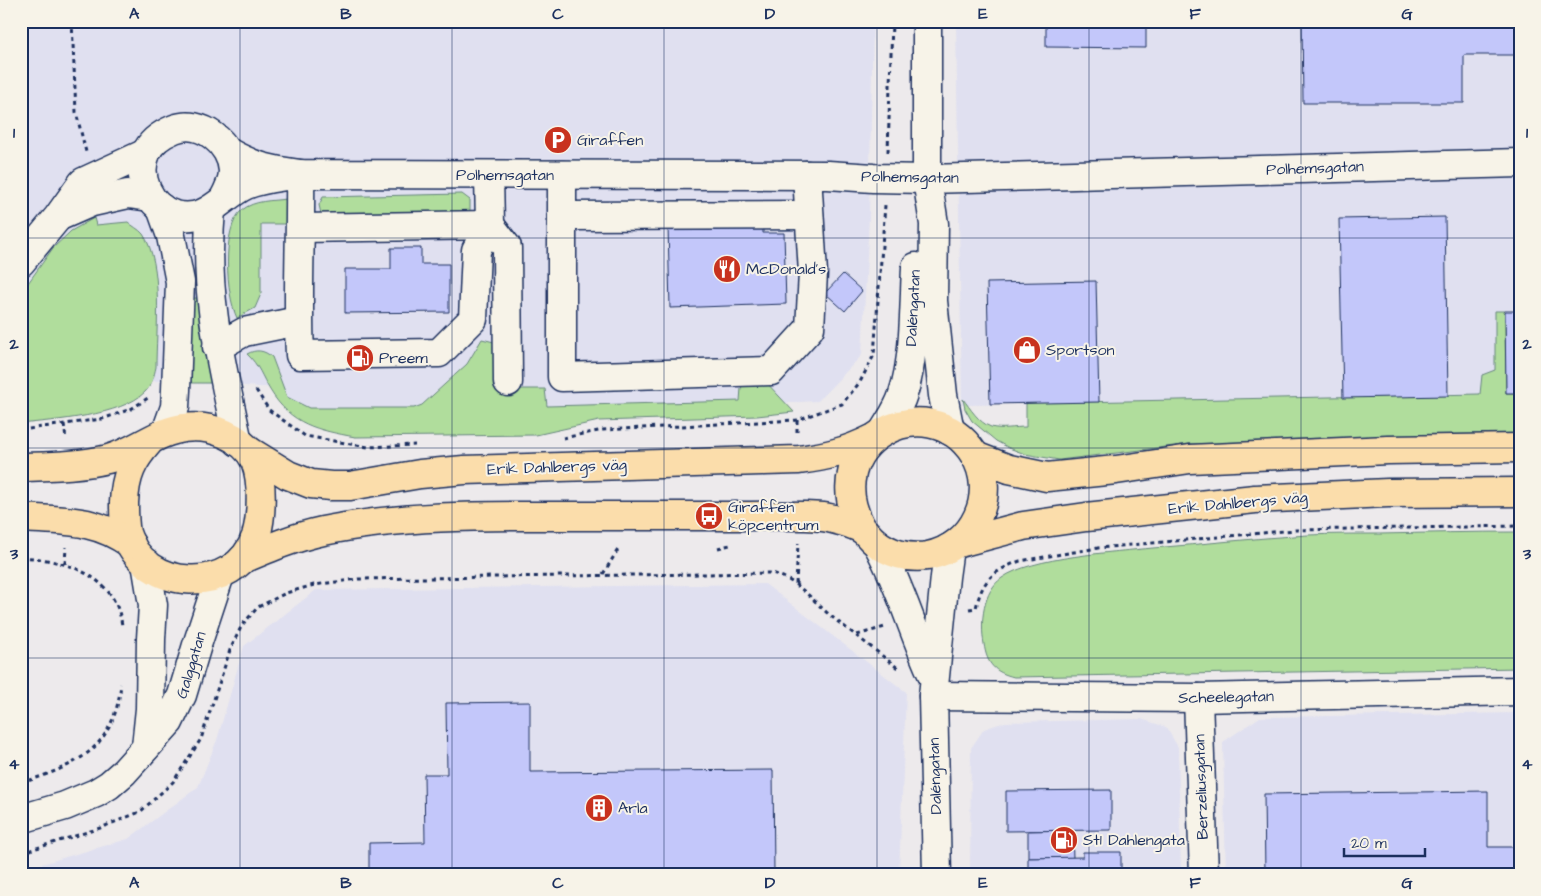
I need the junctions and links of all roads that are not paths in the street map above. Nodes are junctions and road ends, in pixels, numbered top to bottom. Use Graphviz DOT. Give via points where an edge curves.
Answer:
graph roads {
  1 [pos="927,21"];
  2 [pos="228,152"];
  3 [pos="146,153"];
  4 [pos="1520,163"];
  5 [pos="300,174"];
  6 [pos="489,175"];
  7 [pos="562,175"];
  8 [pos="807,175"];
  9 [pos="927,179"];
  10 [pos="155,203"];
  11 [pos="217,205"];
  12 [pos="809,214"];
  13 [pos="562,216"];
  14 [pos="58,217"];
  15 [pos="490,225"];
  16 [pos="301,228"];
  17 [pos="21,262"];
  18 [pos="298,321"];
  19 [pos="217,348"];
  20 [pos="508,382"];
  21 [pos="950,431"];
  22 [pos="877,436"];
  23 [pos="157,437"];
  24 [pos="244,446"];
  25 [pos="1520,448"];
  26 [pos="976,456"];
  27 [pos="21,467"];
  28 [pos="1520,492"];
  29 [pos="21,518"];
  30 [pos="871,537"];
  31 [pos="954,546"];
  32 [pos="139,553"];
  33 [pos="243,559"];
  34 [pos="220,575"];
  35 [pos="933,686"];
  36 [pos="1520,691"];
  37 [pos="1198,698"];
  38 [pos="146,747"];
  39 [pos="21,819"];
  40 [pos="937,875"];
  41 [pos="1204,875"];
  1 -- 9 [label="street, Daléngatan"];
  2 -- 3 [label="street" via="215,136 197,127 176,128 158,137"];
  2 -- 5 [label="street, Polhemsgatan" via="268,170"];
  2 -- 11 [label="street" via="233,171 230,186"];
  3 -- 10 [label="street" via="142,172"];
  3 -- 14 [label="street" via="83,182"];
  4 -- 9 [label="street, Polhemsgatan"];
  5 -- 6 [label="street, Polhemsgatan"];
  5 -- 11 [label="street, Polhemsgatan" via="246,185"];
  5 -- 16 [label="street"];
  6 -- 7 [label="street, Polhemsgatan"];
  6 -- 15 [label="street"];
  7 -- 8 [label="street, Polhemsgatan"];
  7 -- 13 [label="street"];
  8 -- 9 [label="street, Polhemsgatan"];
  8 -- 12 [label="street"];
  9 -- 21 [label="street, Daléngatan" via="934,224 933,301"];
  9 -- 22 [label="street, Daléngatan" via="918,226 910,361 903,395"];
  10 -- 11 [label="street" via="174,215 193,216"];
  10 -- 14 [label="street" via="128,194 92,202"];
  10 -- 23 [label="street" via="171,236 180,282 174,407"];
  11 -- 19 [label="street" via="208,253"];
  12 -- 13 [label="street"];
  12 -- 13 [label="street" via="813,273 810,328 771,371 562,377"];
  14 -- 17 [label="street"];
  15 -- 16 [label="street"];
  15 -- 18 [label="street" via="476,250 474,319 439,353 300,355"];
  15 -- 20 [label="street" via="507,247"];
  16 -- 18 [label="street"];
  18 -- 19 [label="street" via="244,332"];
  19 -- 24 [label="street"];
  21 -- 22 [label="main road, Erik Dahlbergs väg" via="937,425 909,423"];
  21 -- 26 [label="main road, Erik Dahlbergs väg"];
  22 -- 24 [label="main road, Erik Dahlbergs väg" via="833,455 798,460 464,470 350,486 311,484 288,475"];
  22 -- 30 [label="main road" via="861,452 850,483 854,515"];
  23 -- 24 [label="main road, Erik Dahlbergs väg" via="184,428 203,427 222,432"];
  23 -- 27 [label="main road, Erik Dahlbergs väg" via="109,459"];
  23 -- 32 [label="main road" via="132,463 124,494 126,532"];
  24 -- 33 [label="main road, Erik Dahlbergs väg" via="258,471 261,502 256,534"];
  25 -- 26 [label="main road, Erik Dahlbergs väg" via="1190,459 1047,476 1009,470"];
  26 -- 31 [label="main road, Erik Dahlbergs väg" via="982,471 983,503 970,531"];
  28 -- 31 [label="main road, Erik Dahlbergs väg" via="1255,499 1023,526"];
  29 -- 32 [label="main road, Erik Dahlbergs väg" via="95,525 114,532"];
  30 -- 31 [label="main road, Erik Dahlbergs väg" via="889,551 913,557 938,553"];
  30 -- 33 [label="main road, Erik Dahlbergs väg" via="827,517 422,518 321,531"];
  30 -- 35 [label="street, Daléngatan" via="894,576"];
  31 -- 35 [label="street, Daléngatan"];
  32 -- 34 [label="main road, Erik Dahlbergs väg" via="159,572 188,580 205,580"];
  32 -- 38 [label="street, Galggatan" via="153,605"];
  33 -- 34 [label="main road, Erik Dahlbergs väg"];
  34 -- 38 [label="street, Galggatan" via="182,695 169,722"];
  35 -- 37 [label="street, Scheelegatan"];
  35 -- 40 [label="street, Daléngatan"];
  36 -- 37 [label="street, Scheelegatan"];
  37 -- 41 [label="street, Berzeliusgatan"];
  38 -- 39 [label="street, Galggatan" via="116,780 96,793"];
}
